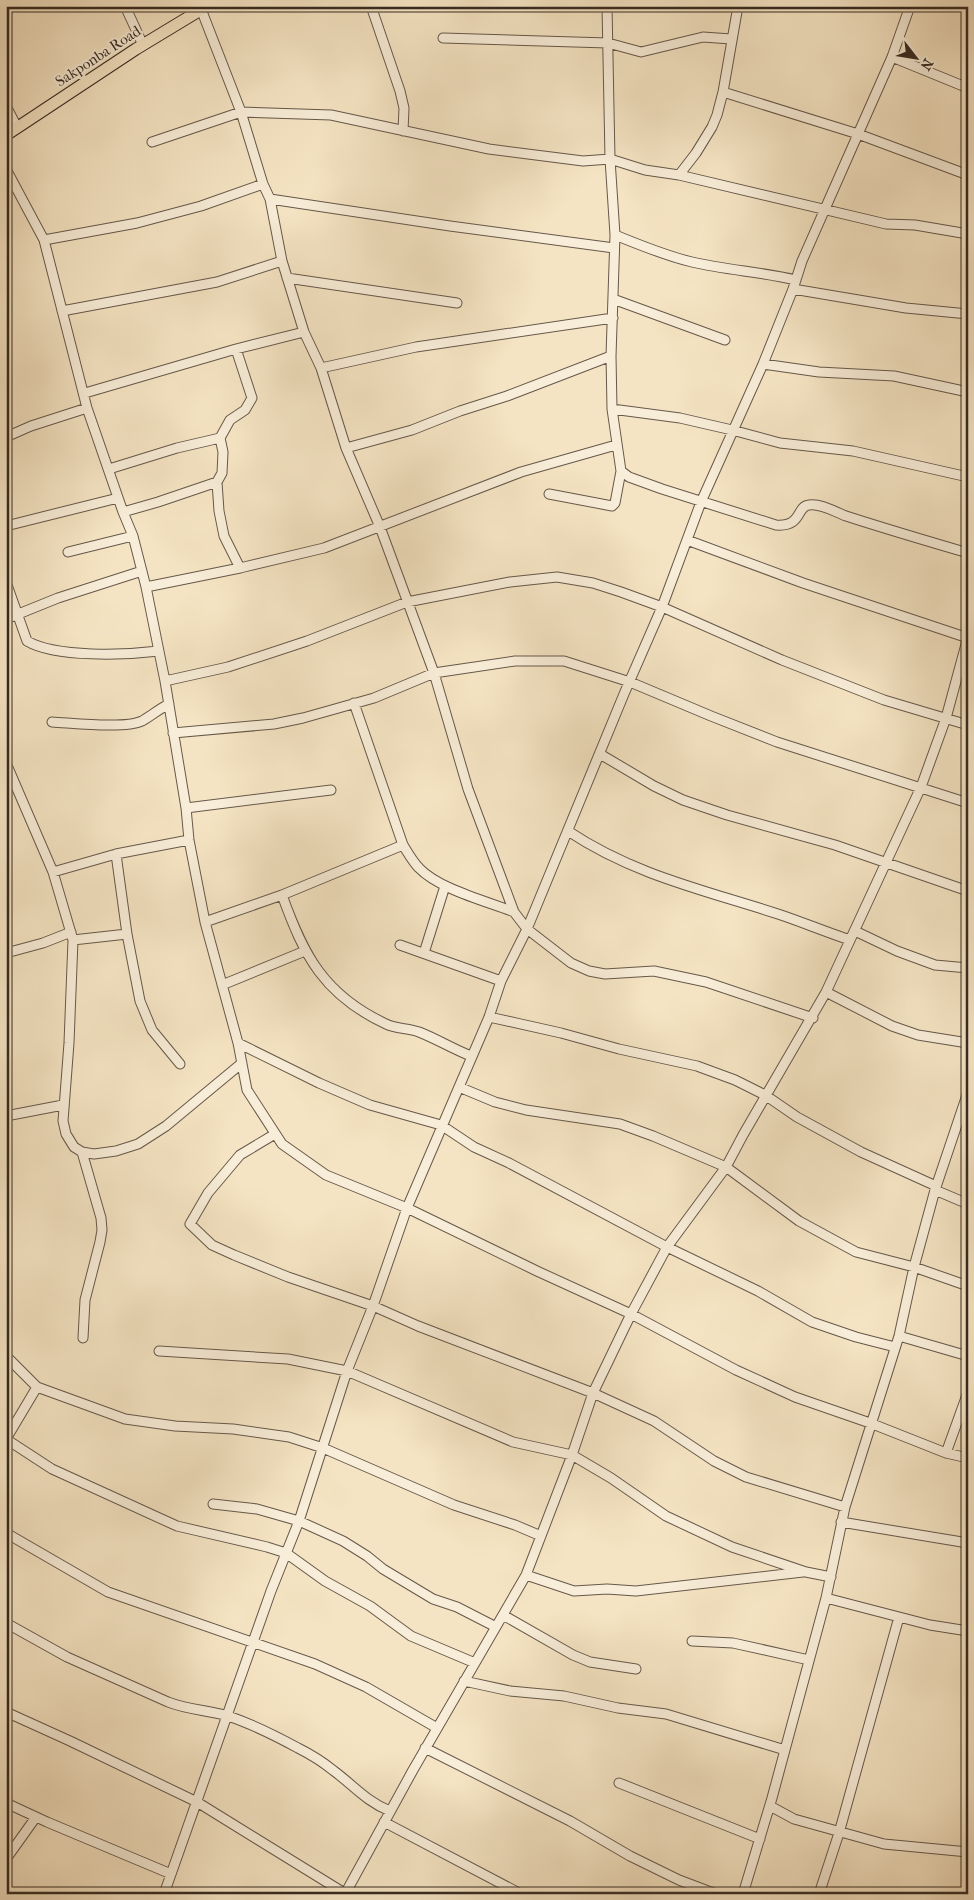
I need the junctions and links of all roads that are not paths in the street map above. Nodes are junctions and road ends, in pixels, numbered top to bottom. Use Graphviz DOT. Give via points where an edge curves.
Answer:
graph roads {
  1 [pos="125,6"];
  2 [pos="371,6"];
  3 [pos="607,6"];
  4 [pos="738,6"];
  5 [pos="910,6"];
  6 [pos="204,8"];
  7 [pos="442,38"];
  8 [pos="731,39"];
  9 [pos="608,43"];
  10 [pos="143,45"];
  11 [pos="892,57"];
  12 [pos="968,88"];
  13 [pos="723,92"];
  14 [pos="6,106"];
  15 [pos="241,112"];
  16 [pos="18,126"];
  17 [pos="404,131"];
  18 [pos="858,134"];
  19 [pos="6,135"];
  20 [pos="152,142"];
  21 [pos="610,159"];
  22 [pos="6,170"];
  23 [pos="679,174"];
  24 [pos="968,175"];
  25 [pos="263,184"];
  26 [pos="270,199"];
  27 [pos="826,210"];
  28 [pos="968,234"];
  29 [pos="615,235"];
  30 [pos="44,240"];
  31 [pos="614,248"];
  32 [pos="282,261"];
  33 [pos="287,278"];
  34 [pos="794,284"];
  35 [pos="613,299"];
  36 [pos="457,302"];
  37 [pos="62,311"];
  38 [pos="968,314"];
  39 [pos="613,318"];
  40 [pos="304,332"];
  41 [pos="725,340"];
  42 [pos="236,349"];
  43 [pos="611,356"];
  44 [pos="763,364"];
  45 [pos="321,368"];
  46 [pos="968,392"];
  47 [pos="84,393"];
  48 [pos="87,408"];
  49 [pos="612,409"];
  50 [pos="732,430"];
  51 [pos="6,437"];
  52 [pos="220,438"];
  53 [pos="616,445"];
  54 [pos="346,448"];
  55 [pos="109,469"];
  56 [pos="621,471"];
  57 [pos="968,477"];
  58 [pos="217,482"];
  59 [pos="549,494"];
  60 [pos="118,498"];
  61 [pos="701,502"];
  62 [pos="122,512"];
  63 [pos="6,526"];
  64 [pos="380,527"];
  65 [pos="133,536"];
  66 [pos="687,540"];
  67 [pos="68,552"];
  68 [pos="968,553"];
  69 [pos="240,568"];
  70 [pos="142,571"];
  71 [pos="6,582"];
  72 [pos="146,587"];
  73 [pos="407,602"];
  74 [pos="662,607"];
  75 [pos="18,613"];
  76 [pos="6,619"];
  77 [pos="968,638"];
  78 [pos="159,651"];
  79 [pos="434,673"];
  80 [pos="165,681"];
  81 [pos="630,682"];
  82 [pos="354,703"];
  83 [pos="168,704"];
  84 [pos="946,718"];
  85 [pos="52,722"];
  86 [pos="968,725"];
  87 [pos="173,733"];
  88 [pos="600,754"];
  89 [pos="6,763"];
  90 [pos="921,787"];
  91 [pos="331,790"];
  92 [pos="968,803"];
  93 [pos="186,808"];
  94 [pos="568,831"];
  95 [pos="189,840"];
  96 [pos="403,845"];
  97 [pos="116,854"];
  98 [pos="886,862"];
  99 [pos="53,872"];
  100 [pos="445,886"];
  101 [pos="968,891"];
  102 [pos="282,895"];
  103 [pos="514,912"];
  104 [pos="206,922"];
  105 [pos="527,929"];
  106 [pos="855,931"];
  107 [pos="127,934"];
  108 [pos="72,936"];
  109 [pos="850,940"];
  110 [pos="400,945"];
  111 [pos="305,951"];
  112 [pos="6,953"];
  113 [pos="424,954"];
  114 [pos="968,968"];
  115 [pos="501,981"];
  116 [pos="222,985"];
  117 [pos="826,992"];
  118 [pos="489,1018"];
  119 [pos="813,1018"];
  120 [pos="238,1043"];
  121 [pos="968,1043"];
  122 [pos="471,1056"];
  123 [pos="242,1063"];
  124 [pos="180,1064"];
  125 [pos="459,1087"];
  126 [pos="968,1092"];
  127 [pos="766,1095"];
  128 [pos="63,1105"];
  129 [pos="6,1116"];
  130 [pos="441,1125"];
  131 [pos="275,1134"];
  132 [pos="82,1152"];
  133 [pos="726,1167"];
  134 [pos="936,1188"];
  135 [pos="968,1204"];
  136 [pos="407,1208"];
  137 [pos="667,1247"];
  138 [pos="914,1267"];
  139 [pos="968,1286"];
  140 [pos="373,1306"];
  141 [pos="631,1314"];
  142 [pos="898,1336"];
  143 [pos="84,1338"];
  144 [pos="895,1347"];
  145 [pos="159,1351"];
  146 [pos="6,1356"];
  147 [pos="968,1356"];
  148 [pos="347,1371"];
  149 [pos="37,1387"];
  150 [pos="968,1392"];
  151 [pos="593,1393"];
  152 [pos="870,1423"];
  153 [pos="6,1439"];
  154 [pos="322,1448"];
  155 [pos="946,1453"];
  156 [pos="572,1455"];
  157 [pos="968,1458"];
  158 [pos="213,1504"];
  159 [pos="845,1507"];
  160 [pos="299,1521"];
  161 [pos="841,1522"];
  162 [pos="6,1533"];
  163 [pos="541,1536"];
  164 [pos="968,1543"];
  165 [pos="286,1553"];
  166 [pos="806,1572"];
  167 [pos="526,1576"];
  168 [pos="831,1577"];
  169 [pos="826,1598"];
  170 [pos="502,1615"];
  171 [pos="899,1617"];
  172 [pos="6,1623"];
  173 [pos="496,1627"];
  174 [pos="968,1631"];
  175 [pos="692,1641"];
  176 [pos="252,1643"];
  177 [pos="809,1660"];
  178 [pos="475,1663"];
  179 [pos="636,1669"];
  180 [pos="464,1681"];
  181 [pos="6,1712"];
  182 [pos="226,1716"];
  183 [pos="437,1728"];
  184 [pos="425,1748"];
  185 [pos="785,1750"];
  186 [pos="619,1783"];
  187 [pos="197,1802"];
  188 [pos="6,1803"];
  189 [pos="770,1806"];
  190 [pos="390,1811"];
  191 [pos="36,1817"];
  192 [pos="384,1822"];
  193 [pos="839,1833"];
  194 [pos="760,1839"];
  195 [pos="968,1852"];
  196 [pos="6,1859"];
  197 [pos="171,1874"];
  198 [pos="968,1887"];
  199 [pos="164,1894"];
  200 [pos="345,1894"];
  201 [pos="521,1894"];
  202 [pos="716,1894"];
  203 [pos="743,1894"];
  204 [pos="819,1894"];
  205 [pos="965,1894"];
  1 -- 10 [label="street"];
  2 -- 17 [label="street" via="400,91"];
  3 -- 9 [label="street"];
  4 -- 8 [label="street"];
  5 -- 11 [label="street"];
  6 -- 10 [label="main road, Sakponba Road"];
  6 -- 15 [label="street"];
  7 -- 9 [label="street"];
  8 -- 9 [label="street" via="703,37 641,52"];
  8 -- 13 [label="street"];
  9 -- 21 [label="street"];
  10 -- 16 [label="main road, Sakponba Road"];
  11 -- 12 [label="street"];
  11 -- 18 [label="street"];
  13 -- 18 [label="street"];
  13 -- 23 [label="street" via="712,127"];
  14 -- 16 [label="street"];
  15 -- 17 [label="street" via="330,116"];
  15 -- 20 [label="street"];
  15 -- 25 [label="street"];
  16 -- 19 [label="main road, Sakponba Road"];
  17 -- 21 [label="street" via="489,150 583,161"];
  18 -- 24 [label="street"];
  18 -- 27 [label="street"];
  21 -- 23 [label="street" via="645,170"];
  21 -- 29 [label="street"];
  22 -- 30 [label="street"];
  23 -- 27 [label="street"];
  25 -- 26 [label="street"];
  25 -- 30 [label="street" via="201,206 137,223"];
  26 -- 31 [label="street"];
  26 -- 32 [label="street"];
  27 -- 28 [label="street" via="886,224 915,225"];
  27 -- 34 [label="street"];
  29 -- 31 [label="street"];
  29 -- 34 [label="street" via="673,257 769,274"];
  30 -- 37 [label="street"];
  31 -- 35 [label="street"];
  32 -- 33 [label="street"];
  32 -- 37 [label="street" via="217,282"];
  33 -- 36 [label="street"];
  33 -- 40 [label="street"];
  34 -- 38 [label="street" via="906,308"];
  34 -- 44 [label="street"];
  35 -- 39 [label="street"];
  35 -- 41 [label="street"];
  37 -- 47 [label="street"];
  39 -- 43 [label="street"];
  39 -- 45 [label="street" via="416,347"];
  40 -- 42 [label="street"];
  40 -- 45 [label="street"];
  42 -- 47 [label="street"];
  42 -- 52 [label="street" via="252,398 245,410 230,420"];
  43 -- 49 [label="street"];
  43 -- 54 [label="street" via="412,430"];
  44 -- 46 [label="street" via="819,372 894,376"];
  44 -- 50 [label="street"];
  45 -- 54 [label="street"];
  47 -- 48 [label="street"];
  48 -- 51 [label="street"];
  48 -- 55 [label="street"];
  49 -- 50 [label="street" via="680,418"];
  49 -- 53 [label="street"];
  50 -- 57 [label="street" via="780,443 853,451"];
  50 -- 61 [label="street"];
  52 -- 55 [label="street"];
  52 -- 58 [label="street" via="222,473"];
  53 -- 56 [label="street"];
  53 -- 64 [label="street" via="521,472"];
  54 -- 64 [label="street"];
  55 -- 60 [label="street"];
  56 -- 59 [label="street" via="618,495 612,506"];
  56 -- 61 [label="street" via="629,477"];
  58 -- 62 [label="street"];
  58 -- 69 [label="street" via="224,536"];
  60 -- 62 [label="street"];
  60 -- 63 [label="street"];
  61 -- 66 [label="street"];
  61 -- 68 [label="street" via="776,525 796,520 803,507 818,505"];
  62 -- 65 [label="street"];
  64 -- 69 [label="street" via="324,548"];
  64 -- 73 [label="street"];
  65 -- 67 [label="street"];
  65 -- 70 [label="street"];
  66 -- 74 [label="street"];
  66 -- 77 [label="street"];
  69 -- 72 [label="street"];
  70 -- 72 [label="street"];
  70 -- 75 [label="street"];
  71 -- 75 [label="street"];
  72 -- 78 [label="street"];
  73 -- 74 [label="street" via="510,582 557,577 593,583"];
  73 -- 79 [label="street"];
  73 -- 80 [label="street" via="307,641 236,664"];
  74 -- 81 [label="street"];
  74 -- 84 [label="street" via="782,660 884,700"];
  75 -- 76 [label="street"];
  75 -- 78 [label="street" via="27,641 36,646 77,652 133,654"];
  77 -- 84 [label="street"];
  78 -- 80 [label="street"];
  79 -- 81 [label="street" via="515,661 564,661"];
  79 -- 82 [label="street"];
  79 -- 103 [label="street" via="468,789"];
  80 -- 83 [label="street"];
  81 -- 88 [label="street"];
  81 -- 90 [label="street" via="777,742"];
  82 -- 87 [label="street" via="274,724"];
  82 -- 96 [label="street"];
  83 -- 85 [label="street" via="142,721 128,725"];
  83 -- 87 [label="street"];
  84 -- 86 [label="street"];
  84 -- 90 [label="street"];
  87 -- 93 [label="street"];
  88 -- 94 [label="street"];
  88 -- 98 [label="street" via="683,800"];
  89 -- 99 [label="street"];
  90 -- 92 [label="street"];
  90 -- 98 [label="street"];
  91 -- 93 [label="street"];
  93 -- 95 [label="street"];
  94 -- 105 [label="street"];
  94 -- 109 [label="street" via="619,860 674,883"];
  95 -- 97 [label="street"];
  95 -- 104 [label="street"];
  96 -- 100 [label="street" via="419,868"];
  96 -- 102 [label="street"];
  97 -- 99 [label="street"];
  97 -- 107 [label="street"];
  98 -- 101 [label="street"];
  98 -- 106 [label="street"];
  99 -- 108 [label="street"];
  100 -- 103 [label="street"];
  100 -- 113 [label="street"];
  102 -- 104 [label="street"];
  102 -- 111 [label="street"];
  103 -- 105 [label="street"];
  104 -- 116 [label="street"];
  105 -- 115 [label="street"];
  105 -- 119 [label="street" via="571,963 589,971 605,974 654,971 706,982"];
  106 -- 109 [label="street"];
  106 -- 114 [label="street" via="935,965"];
  107 -- 108 [label="street"];
  107 -- 124 [label="street" via="144,1011 152,1030"];
  108 -- 112 [label="street"];
  108 -- 128 [label="street" via="69,1043"];
  109 -- 117 [label="street"];
  110 -- 113 [label="street"];
  111 -- 116 [label="street"];
  111 -- 122 [label="street" via="332,990 363,1012 388,1026 418,1032"];
  113 -- 115 [label="street"];
  115 -- 118 [label="street"];
  116 -- 120 [label="street"];
  117 -- 119 [label="street"];
  117 -- 121 [label="street" via="892,1026 918,1035"];
  118 -- 122 [label="street"];
  118 -- 127 [label="street" via="697,1066"];
  119 -- 127 [label="street"];
  120 -- 123 [label="street"];
  120 -- 130 [label="street" via="370,1105"];
  122 -- 125 [label="street"];
  123 -- 131 [label="street" via="247,1090"];
  123 -- 132 [label="street" via="166,1126 138,1144 116,1152"];
  125 -- 130 [label="street"];
  125 -- 133 [label="street" via="526,1110 620,1124"];
  126 -- 134 [label="street"];
  127 -- 133 [label="street"];
  127 -- 134 [label="street" via="797,1117"];
  128 -- 129 [label="street"];
  128 -- 132 [label="street" via="66,1134 74,1147"];
  130 -- 136 [label="street"];
  130 -- 137 [label="street" via="474,1147"];
  131 -- 136 [label="street" via="282,1144 326,1174"];
  131 -- 140 [label="street" via="240,1155 208,1193 190,1224 212,1245 234,1255"];
  132 -- 143 [label="street" via="102,1230 84,1300"];
  133 -- 137 [label="street"];
  133 -- 138 [label="street" via="799,1221 856,1252"];
  134 -- 135 [label="street"];
  134 -- 138 [label="street"];
  136 -- 140 [label="street"];
  136 -- 141 [label="street"];
  137 -- 141 [label="street"];
  137 -- 144 [label="street" via="758,1291 812,1322"];
  138 -- 139 [label="street"];
  138 -- 142 [label="street"];
  140 -- 148 [label="street"];
  140 -- 151 [label="street"];
  141 -- 151 [label="street"];
  141 -- 152 [label="street" via="795,1398"];
  142 -- 144 [label="street"];
  142 -- 147 [label="street"];
  144 -- 152 [label="street"];
  145 -- 148 [label="street" via="288,1359"];
  146 -- 149 [label="street"];
  148 -- 154 [label="street"];
  148 -- 156 [label="street" via="513,1442"];
  149 -- 153 [label="street"];
  149 -- 154 [label="street" via="125,1419 252,1431 289,1437"];
  150 -- 155 [label="street"];
  151 -- 156 [label="street"];
  151 -- 159 [label="street" via="654,1421 714,1462 746,1477"];
  152 -- 155 [label="street"];
  152 -- 159 [label="street"];
  153 -- 165 [label="street" via="52,1469 177,1526"];
  154 -- 160 [label="street"];
  154 -- 163 [label="street" via="454,1505"];
  155 -- 157 [label="street"];
  156 -- 163 [label="street"];
  156 -- 166 [label="street" via="666,1516 732,1547"];
  158 -- 160 [label="street" via="257,1509"];
  159 -- 161 [label="street"];
  160 -- 165 [label="street"];
  160 -- 173 [label="street" via="344,1541 382,1569 433,1599"];
  161 -- 164 [label="street"];
  161 -- 168 [label="street"];
  162 -- 176 [label="street" via="108,1592"];
  163 -- 167 [label="street"];
  165 -- 176 [label="street"];
  165 -- 178 [label="street" via="411,1636"];
  166 -- 167 [label="street" via="636,1591 574,1591"];
  166 -- 168 [label="street"];
  167 -- 170 [label="street"];
  168 -- 169 [label="street"];
  169 -- 171 [label="street"];
  169 -- 177 [label="street"];
  170 -- 173 [label="street"];
  170 -- 179 [label="street" via="590,1662"];
  171 -- 174 [label="street"];
  171 -- 193 [label="street"];
  172 -- 182 [label="street" via="34,1640 168,1702"];
  173 -- 178 [label="street"];
  175 -- 177 [label="street" via="734,1643"];
  176 -- 182 [label="street"];
  176 -- 183 [label="street" via="315,1664"];
  177 -- 185 [label="street"];
  178 -- 180 [label="street"];
  180 -- 183 [label="street"];
  180 -- 185 [label="street" via="666,1714"];
  181 -- 187 [label="street"];
  182 -- 187 [label="street"];
  182 -- 190 [label="street" via="301,1749 377,1806"];
  183 -- 184 [label="street"];
  184 -- 190 [label="street"];
  184 -- 202 [label="street" via="570,1821 630,1856"];
  185 -- 189 [label="street"];
  186 -- 194 [label="street"];
  187 -- 197 [label="street"];
  187 -- 200 [label="street"];
  188 -- 191 [label="street"];
  189 -- 193 [label="street" via="794,1819"];
  189 -- 194 [label="street"];
  190 -- 192 [label="street"];
  191 -- 196 [label="street"];
  191 -- 197 [label="street"];
  192 -- 200 [label="street"];
  192 -- 201 [label="street"];
  193 -- 195 [label="street" via="884,1844"];
  193 -- 204 [label="street"];
  194 -- 203 [label="street"];
  197 -- 199 [label="street"];
  198 -- 205 [label="street"];
}
